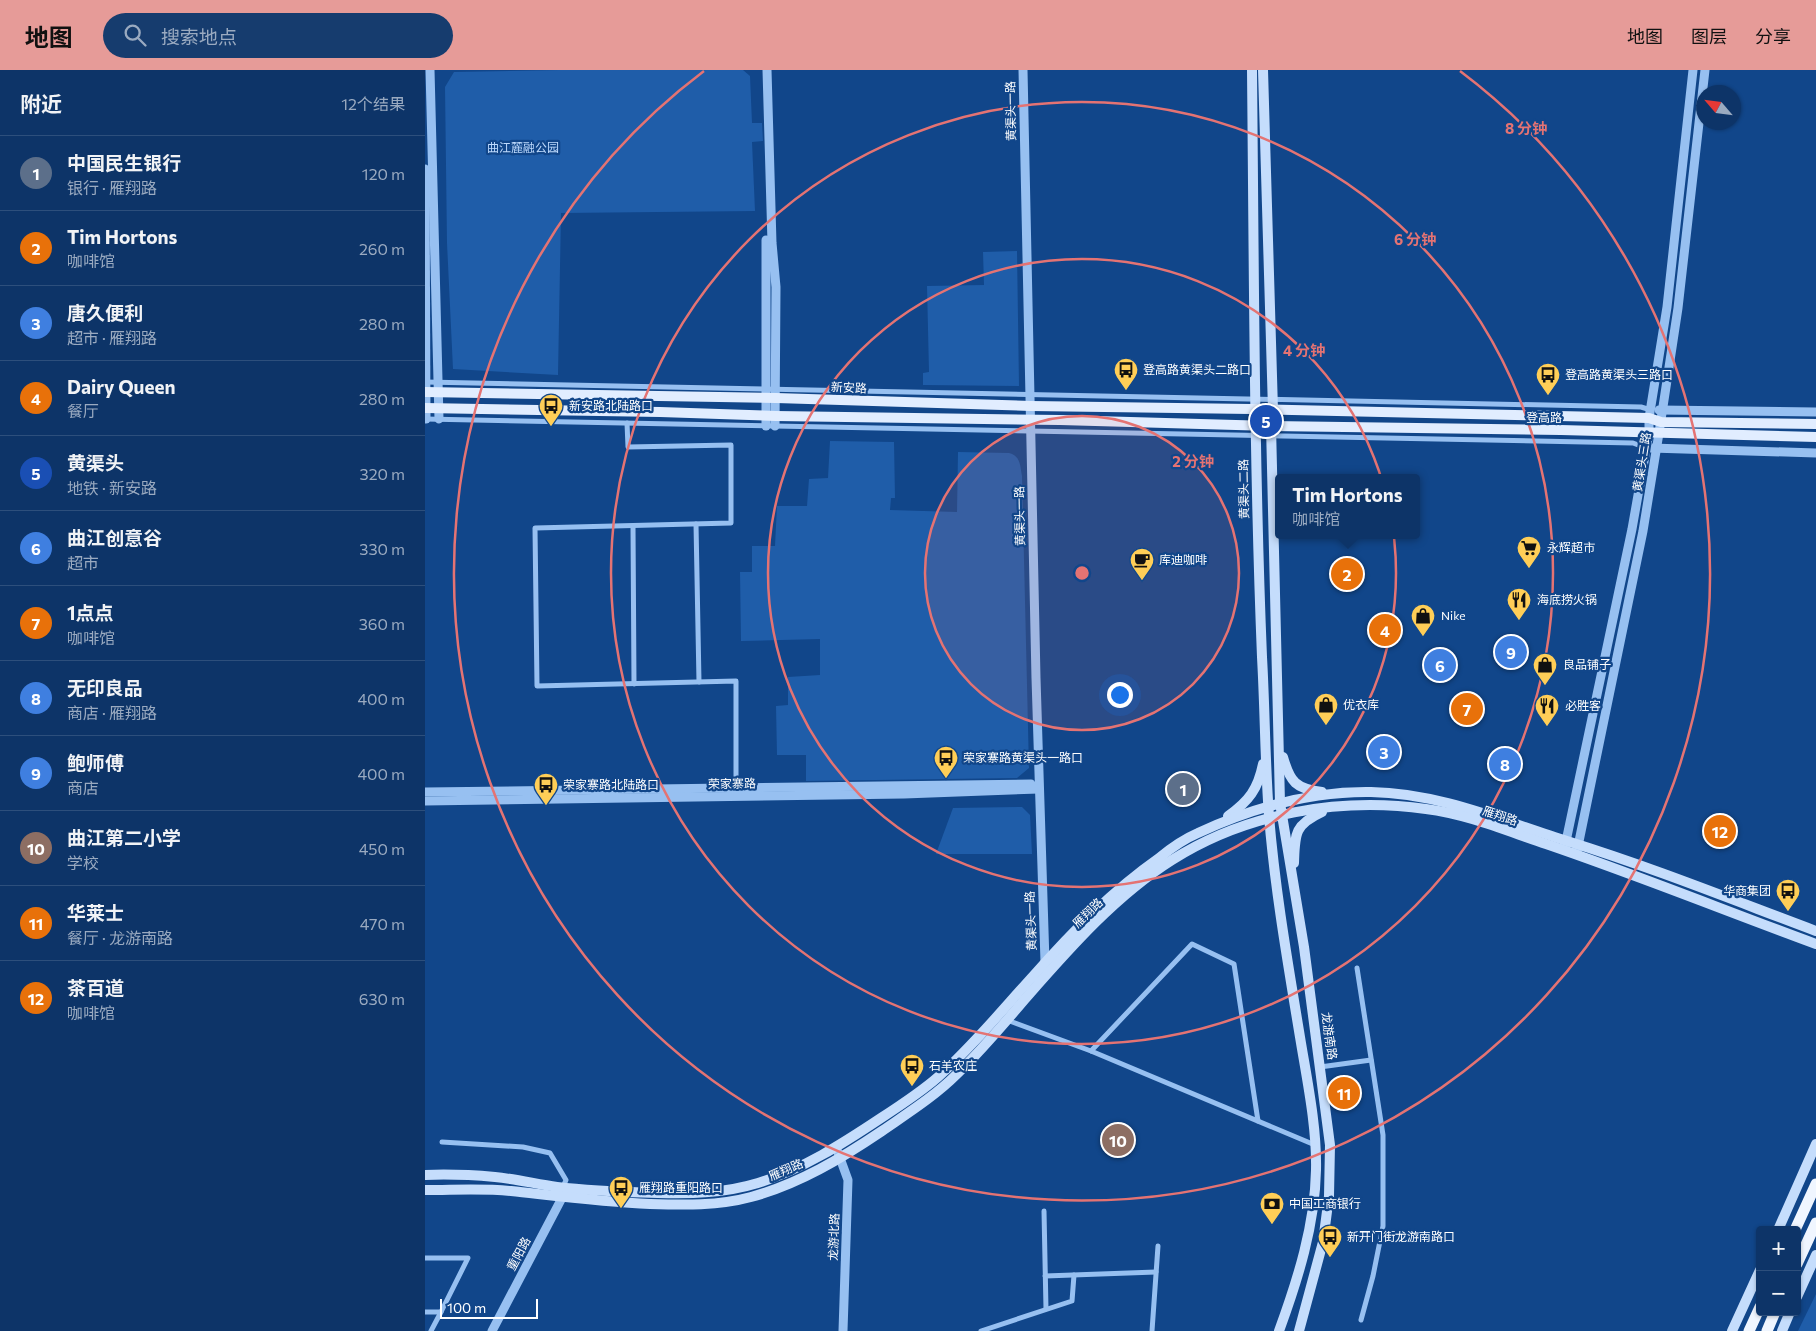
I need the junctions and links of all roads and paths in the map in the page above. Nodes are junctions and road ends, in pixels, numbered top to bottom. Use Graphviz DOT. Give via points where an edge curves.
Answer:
graph roads {
  1 [pos="430,70"];
  2 [pos="762,70"];
  3 [pos="767,70"];
  4 [pos="1023,70"];
  5 [pos="1252,70"];
  6 [pos="1263,70"];
  7 [pos="1693,70"];
  8 [pos="1705,70"];
  9 [pos="425,168"];
  10 [pos="426,387"];
  11 [pos="438,388"];
  12 [pos="771,394"];
  13 [pos="1030,395"];
  14 [pos="1256,404"];
  15 [pos="1273,405"];
  16 [pos="1031,406"];
  17 [pos="439,408"];
  18 [pos="1663,410"];
  19 [pos="1816,412"];
  20 [pos="426,413"];
  21 [pos="1650,414"];
  22 [pos="439,419"];
  23 [pos="771,421"];
  24 [pos="1661,422"];
  25 [pos="627,423"];
  26 [pos="1816,424"];
  27 [pos="1031,426"];
  28 [pos="1256,431"];
  29 [pos="1271,431"];
  30 [pos="1654,433"];
  31 [pos="1816,437"];
  32 [pos="1646,448"];
  33 [pos="1657,448"];
  34 [pos="1816,453"];
  35 [pos="696,524"];
  36 [pos="633,526"];
  37 [pos="699,682"];
  38 [pos="634,684"];
  39 [pos="1279,743"];
  40 [pos="1266,748"];
  41 [pos="1039,787"];
  42 [pos="736,788"];
  43 [pos="425,792"];
  44 [pos="1338,794"];
  45 [pos="425,802"];
  46 [pos="1280,803"];
  47 [pos="1269,806"];
  48 [pos="1331,808"];
  49 [pos="1282,815"];
  50 [pos="1269,818"];
  51 [pos="1215,826"];
  52 [pos="1566,846"];
  53 [pos="1577,849"];
  54 [pos="1293,877"];
  55 [pos="1816,931"];
  56 [pos="1816,944"];
  57 [pos="1045,962"];
  58 [pos="1357,968"];
  59 [pos="1007,1020"];
  60 [pos="1091,1051"];
  61 [pos="1371,1060"];
  62 [pos="1320,1067"];
  63 [pos="1258,1121"];
  64 [pos="442,1142"];
  65 [pos="1816,1144"];
  66 [pos="1315,1145"];
  67 [pos="836,1147"];
  68 [pos="841,1158"];
  69 [pos="425,1174"];
  70 [pos="1816,1184"];
  71 [pos="425,1190"];
  72 [pos="563,1192"];
  73 [pos="1043,1211"];
  74 [pos="1816,1223"];
  75 [pos="1780,1226"];
  76 [pos="1797,1226"];
  77 [pos="1158,1246"];
  78 [pos="1801,1255"];
  79 [pos="1816,1255"];
  80 [pos="425,1258"];
  81 [pos="1760,1271"];
  82 [pos="1156,1272"];
  83 [pos="1074,1275"];
  84 [pos="1045,1276"];
  85 [pos="1801,1288"];
  86 [pos="1046,1309"];
  87 [pos="425,1312"];
  88 [pos="441,1312"];
  89 [pos="1756,1315"];
  90 [pos="1773,1316"];
  91 [pos="1788,1316"];
  92 [pos="1361,1320"];
  93 [pos="1749,1330"];
  94 [pos="431,1331"];
  95 [pos="492,1331"];
  96 [pos="843,1331"];
  97 [pos="981,1331"];
  98 [pos="1152,1331"];
  99 [pos="1279,1331"];
  100 [pos="1299,1331"];
  101 [pos="1732,1331"];
  102 [pos="1767,1331"];
  103 [pos="1782,1331"];
  1 -- 11 [label="street"];
  2 -- 12 [label="street"];
  3 -- 12 [label="street" via="776,287"];
  4 -- 13 [label="street, 黄渠头一路"];
  5 -- 14 [label="main road, 黄渠头二路"];
  6 -- 15 [label="main road"];
  7 -- 21 [label="street, 黄渠头三路" via="1667,307"];
  8 -- 18 [label="street, 黄渠头三路"];
  9 -- 10 [label="street"];
  10 -- 11 [label="main road, 新安路"];
  10 -- 20 [label="street"];
  11 -- 12 [label="main road, 新安路"];
  11 -- 17 [label="street"];
  12 -- 13 [label="street"];
  12 -- 16 [label="main road, 新安路"];
  12 -- 23 [label="street"];
  13 -- 14 [label="street"];
  13 -- 16 [label="street, 黄渠头一路"];
  14 -- 15 [label="main road, 新安路"];
  14 -- 16 [label="main road, 新安路"];
  14 -- 28 [label="main road, 黄渠头二路"];
  15 -- 21 [label="main road, 登高路"];
  15 -- 29 [label="main road"];
  16 -- 27 [label="street, 黄渠头一路"];
  17 -- 20 [label="main road"];
  17 -- 22 [label="street"];
  17 -- 23 [label="main road"];
  18 -- 19 [label="street"];
  18 -- 21 [label="street"];
  18 -- 24 [label="street, 黄渠头三路"];
  20 -- 22 [label="street"];
  21 -- 24 [label="main road, 登高路"];
  21 -- 30 [label="street, 黄渠头三路"];
  22 -- 25 [label="street"];
  23 -- 25 [label="street"];
  23 -- 27 [label="main road"];
  24 -- 26 [label="main road, 登高路"];
  24 -- 30 [label="street, 黄渠头三路"];
  25 -- 35 [label="street" via="628,447 731,445 731,524"];
  27 -- 28 [label="main road" via="1060,420"];
  27 -- 41 [label="street, 黄渠头一路"];
  28 -- 29 [label="main road"];
  28 -- 40 [label="main road, 黄渠头二路"];
  29 -- 30 [label="main road, 登高路" via="1561,430"];
  29 -- 32 [label="street" via="1633,443"];
  29 -- 39 [label="main road"];
  30 -- 31 [label="main road, 登高路"];
  30 -- 32 [label="street, 黄渠头三路"];
  30 -- 33 [label="street, 黄渠头三路"];
  32 -- 33 [label="street"];
  32 -- 52 [label="street, 黄渠头三路"];
  33 -- 34 [label="street"];
  33 -- 53 [label="street, 黄渠头三路" via="1643,531"];
  35 -- 36 [label="street"];
  35 -- 37 [label="street"];
  36 -- 38 [label="street"];
  36 -- 38 [label="street" via="535,528 535,538 537,686"];
  37 -- 38 [label="street"];
  37 -- 42 [label="street" via="736,681"];
  39 -- 44 [label="main road" via="1293,781 1307,790"];
  39 -- 46 [label="main road"];
  40 -- 47 [label="main road, 黄渠头二路"];
  40 -- 51 [label="main road" via="1260,779 1249,798"];
  41 -- 42 [label="street, 荣家寨路"];
  41 -- 45 [label="street, 荣家寨路" via="904,794"];
  41 -- 57 [label="street, 黄渠头一路"];
  42 -- 43 [label="street, 荣家寨路"];
  44 -- 46 [label="main road, 雁翔路"];
  44 -- 52 [label="main road, 雁翔路" via="1391,793 1441,802 1498,817"];
  46 -- 47 [label="main road, 雁翔路"];
  46 -- 49 [label="main road, 龙游南路"];
  47 -- 50 [label="main road, 黄渠头二路"];
  47 -- 51 [label="main road, 雁翔路"];
  48 -- 49 [label="main road, 雁翔路"];
  48 -- 52 [label="main road, 雁翔路" via="1392,806 1442,811"];
  48 -- 54 [label="main road" via="1307,819 1297,830"];
  49 -- 50 [label="main road, 雁翔路"];
  49 -- 54 [label="main road, 龙游南路"];
  50 -- 59 [label="main road, 雁翔路" via="1203,843 1139,884 1076,943"];
  50 -- 66 [label="main road"];
  51 -- 57 [label="main road, 雁翔路" via="1186,839 1136,874"];
  52 -- 53 [label="main road, 雁翔路"];
  53 -- 55 [label="main road, 雁翔路"];
  53 -- 56 [label="main road, 雁翔路"];
  54 -- 62 [label="main road, 龙游南路"];
  57 -- 67 [label="main road, 雁翔路" via="938,1077"];
  58 -- 61 [label="street"];
  59 -- 60 [label="street"];
  59 -- 68 [label="main road, 雁翔路" via="939,1090"];
  60 -- 63 [label="street"];
  60 -- 63 [label="street" via="1192,944 1234,964"];
  61 -- 62 [label="street"];
  61 -- 92 [label="street" via="1383,1135 1383,1226"];
  62 -- 100 [label="main road, 龙游南路" via="1331,1145 1329,1196 1321,1255"];
  63 -- 66 [label="street"];
  64 -- 72 [label="street" via="523,1147 551,1153 566,1180"];
  65 -- 75 [label="main road"];
  66 -- 99 [label="main road" via="1312,1213 1292,1294"];
  67 -- 68 [label="street, 龙游北路"];
  67 -- 72 [label="main road, 雁翔路" via="772,1178 713,1192"];
  68 -- 72 [label="main road, 雁翔路" via="769,1191 732,1201 691,1205 615,1203"];
  68 -- 96 [label="street, 龙游北路" via="848,1180"];
  69 -- 72 [label="main road, 雁翔路" via="496,1177"];
  70 -- 76 [label="highway"];
  71 -- 72 [label="main road, 雁翔路"];
  72 -- 95 [label="street, 重阳路"];
  73 -- 84 [label="street"];
  74 -- 78 [label="highway"];
  77 -- 82 [label="street"];
  79 -- 85 [label="main road"];
  80 -- 88 [label="street" via="468,1258"];
  81 -- 101 [label="main road"];
  82 -- 83 [label="street"];
  82 -- 98 [label="street"];
  83 -- 84 [label="street"];
  83 -- 86 [label="street" via="1072,1301"];
  84 -- 86 [label="street"];
  86 -- 97 [label="street"];
  87 -- 88 [label="street"];
  88 -- 94 [label="street"];
  89 -- 93 [label="highway"];
  90 -- 102 [label="highway"];
  91 -- 103 [label="main road"];
}
